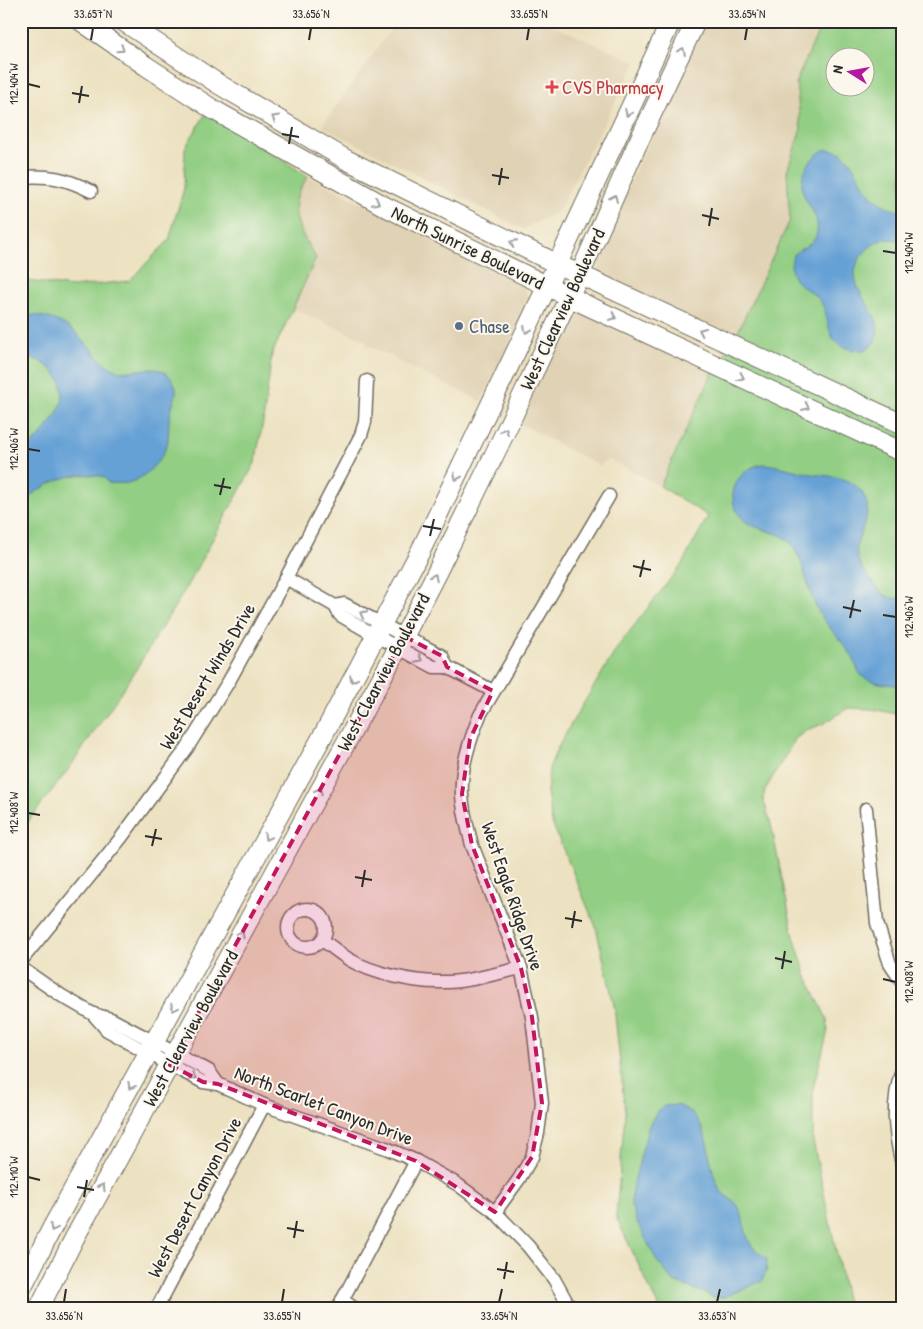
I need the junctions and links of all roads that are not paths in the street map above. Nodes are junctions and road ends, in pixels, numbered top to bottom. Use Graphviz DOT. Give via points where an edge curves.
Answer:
graph roads {
  1 [pos="81,21"];
  2 [pos="123,21"];
  3 [pos="671,21"];
  4 [pos="696,21"];
  5 [pos="347,160"];
  6 [pos="21,177"];
  7 [pos="333,178"];
  8 [pos="90,190"];
  9 [pos="557,264"];
  10 [pos="580,274"];
  11 [pos="547,286"];
  12 [pos="569,296"];
  13 [pos="726,356"];
  14 [pos="769,376"];
  15 [pos="367,380"];
  16 [pos="902,424"];
  17 [pos="902,452"];
  18 [pos="609,496"];
  19 [pos="286,578"];
  20 [pos="379,630"];
  21 [pos="401,642"];
  22 [pos="492,691"];
  23 [pos="866,808"];
  24 [pos="322,940"];
  25 [pos="21,961"];
  26 [pos="21,968"];
  27 [pos="520,968"];
  28 [pos="902,982"];
  29 [pos="152,1048"];
  30 [pos="173,1060"];
  31 [pos="902,1070"];
  32 [pos="264,1105"];
  33 [pos="416,1161"];
  34 [pos="902,1164"];
  35 [pos="495,1212"];
  36 [pos="21,1289"];
  37 [pos="340,1304"];
  38 [pos="39,1308"];
  39 [pos="157,1308"];
  40 [pos="354,1308"];
  41 [pos="570,1308"];
  1 -- 7 [label="street, North Sunrise Boulevard, one-way" via="214,110"];
  5 -- 2 [label="street, North Sunrise Boulevard, one-way" via="220,85"];
  3 -- 9 [label="street, West Clearview Boulevard, one-way"];
  10 -- 4 [label="street, West Clearview Boulevard, one-way"];
  5 -- 7 [label="street"];
  9 -- 5 [label="street, North Sunrise Boulevard, one-way"];
  6 -- 8 [label="street" via="70,180"];
  7 -- 11 [label="street, North Sunrise Boulevard, one-way"];
  9 -- 10 [label="street, North Sunrise Boulevard"];
  9 -- 11 [label="street, West Clearview Boulevard"];
  10 -- 12 [label="street, West Clearview Boulevard"];
  13 -- 10 [label="street, North Sunrise Boulevard, one-way"];
  11 -- 12 [label="street, North Sunrise Boulevard"];
  11 -- 20 [label="street, West Clearview Boulevard, one-way" via="448,496"];
  12 -- 13 [label="street, North Sunrise Boulevard, one-way" via="696,356"];
  21 -- 12 [label="street, West Clearview Boulevard, one-way"];
  13 -- 14 [label="street, North Sunrise Boulevard"];
  13 -- 14 [label="street, North Sunrise Boulevard"];
  14 -- 16 [label="street, North Sunrise Boulevard" via="793,374"];
  14 -- 17 [label="street, North Sunrise Boulevard, one-way"];
  15 -- 19 [label="street, West Desert Winds Drive" via="361,436"];
  18 -- 22 [label="street, West Eagle Ridge Drive"];
  19 -- 20 [label="street" via="335,606 344,604"];
  19 -- 25 [label="street, West Desert Winds Drive" via="229,681 187,748 121,838"];
  20 -- 21 [label="street"];
  20 -- 29 [label="street, West Clearview Boulevard, one-way"];
  21 -- 22 [label="street" via="442,656 447,667"];
  30 -- 21 [label="street, West Clearview Boulevard, one-way"];
  22 -- 27 [label="street, West Eagle Ridge Drive" via="470,739 462,794 472,845"];
  23 -- 28 [label="street" via="877,923 890,964"];
  24 -- 27 [label="street" via="350,960 374,970 409,978 438,982 483,977"];
  26 -- 29 [label="street, North Scarlet Canyon Drive" via="94,1014 112,1019"];
  27 -- 35 [label="street, West Eagle Ridge Drive" via="532,1017 542,1103 532,1157"];
  29 -- 30 [label="street, North Scarlet Canyon Drive"];
  29 -- 36 [label="street, West Clearview Boulevard, one-way"];
  30 -- 32 [label="street, North Scarlet Canyon Drive" via="203,1082 218,1084"];
  38 -- 30 [label="street, West Clearview Boulevard, one-way" via="75,1236"];
  31 -- 34 [label="street" via="894,1098"];
  32 -- 33 [label="street, North Scarlet Canyon Drive"];
  32 -- 39 [label="street, West Desert Canyon Drive"];
  33 -- 35 [label="street, North Scarlet Canyon Drive" via="457,1184"];
  33 -- 37 [label="street"];
  35 -- 41 [label="street, North Scarlet Canyon Drive" via="554,1279"];
  37 -- 40 [label="street"];
}
